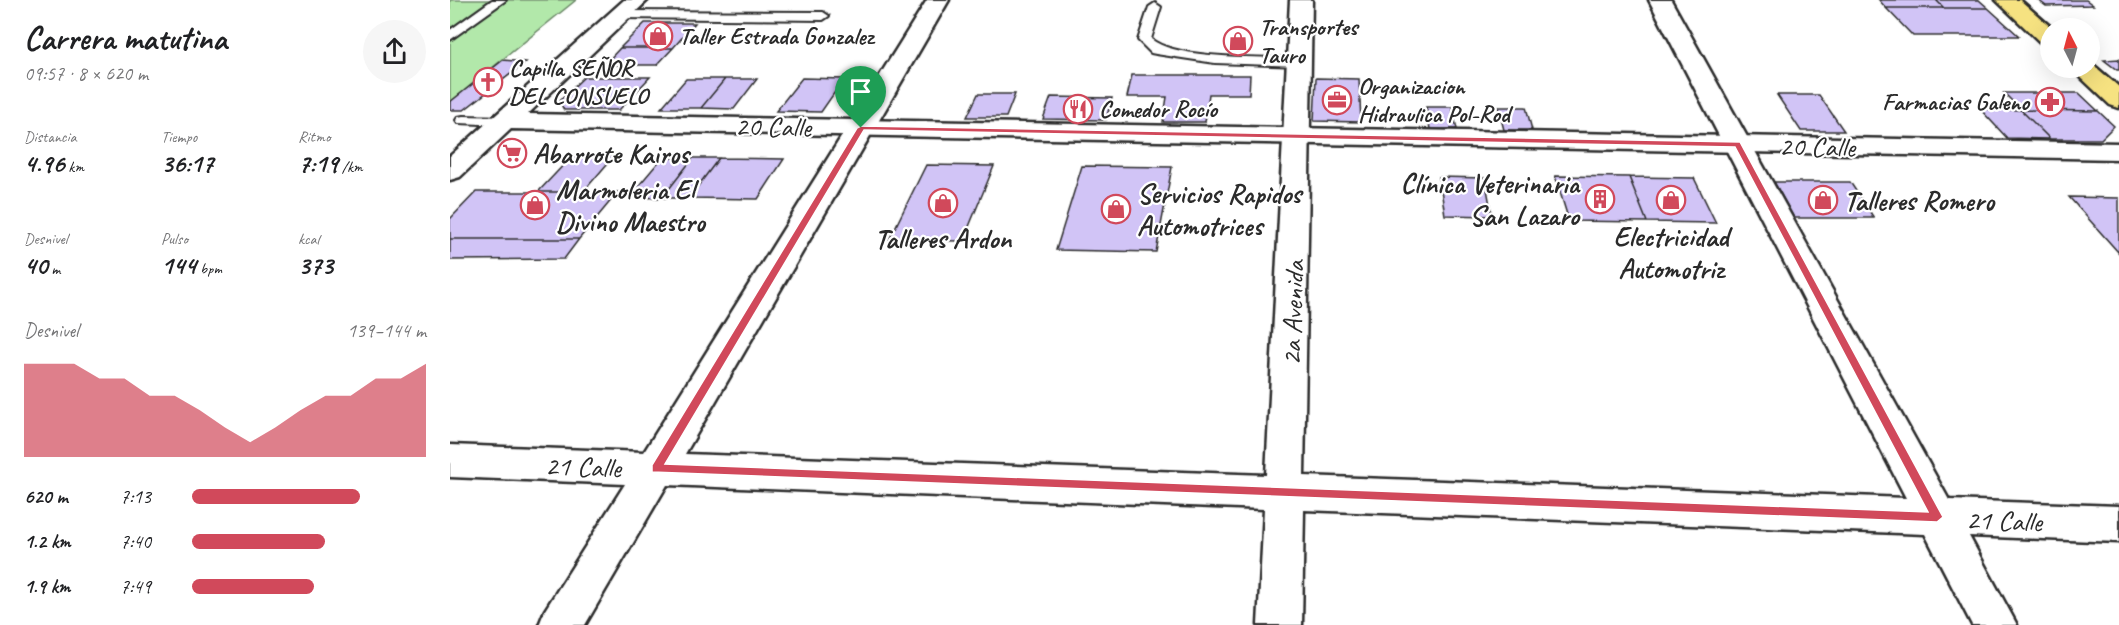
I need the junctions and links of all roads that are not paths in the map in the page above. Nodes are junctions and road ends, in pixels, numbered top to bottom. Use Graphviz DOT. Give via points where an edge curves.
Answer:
graph roads {
  1 [pos="500,0"];
  2 [pos="938,0"];
  3 [pos="1301,0"];
  4 [pos="1660,0"];
  5 [pos="2007,0"];
  6 [pos="629,7"];
  7 [pos="1155,7"];
  8 [pos="823,16"];
  9 [pos="2040,30"];
  10 [pos="450,36"];
  11 [pos="1300,62"];
  12 [pos="2094,78"];
  13 [pos="2119,100"];
  14 [pos="464,120"];
  15 [pos="494,121"];
  16 [pos="861,128"];
  17 [pos="1298,136"];
  18 [pos="1737,144"];
  19 [pos="2119,151"];
  20 [pos="450,171"];
  21 [pos="450,461"];
  22 [pos="656,468"];
  23 [pos="1285,492"];
  24 [pos="1937,517"];
  25 [pos="2119,524"];
  26 [pos="561,625"];
  27 [pos="1280,625"];
  28 [pos="1995,625"];
  1 -- 10 [label="lane"];
  2 -- 16 [label="street"];
  3 -- 11 [label="street, 2a Avenida"];
  4 -- 18 [label="street"];
  5 -- 9 [label="main road"];
  6 -- 8 [label="lane"];
  6 -- 15 [label="street"];
  7 -- 11 [label="lane" via="1144,40 1156,50 1215,59"];
  11 -- 17 [label="street, 2a Avenida"];
  12 -- 13 [label="main road"];
  14 -- 15 [label="lane"];
  15 -- 16 [label="street, 20 Calle"];
  15 -- 20 [label="street"];
  16 -- 17 [label="street, 20 Calle"];
  16 -- 22 [label="street"];
  17 -- 18 [label="street, 20 Calle"];
  17 -- 23 [label="street, 2a Avenida"];
  18 -- 19 [label="street, 20 Calle"];
  18 -- 24 [label="street"];
  21 -- 22 [label="street, 21 Calle"];
  22 -- 23 [label="street, 21 Calle"];
  22 -- 26 [label="street"];
  23 -- 24 [label="street, 21 Calle"];
  23 -- 27 [label="street, 2a Avenida"];
  24 -- 25 [label="street, 21 Calle"];
  24 -- 28 [label="street"];
}
